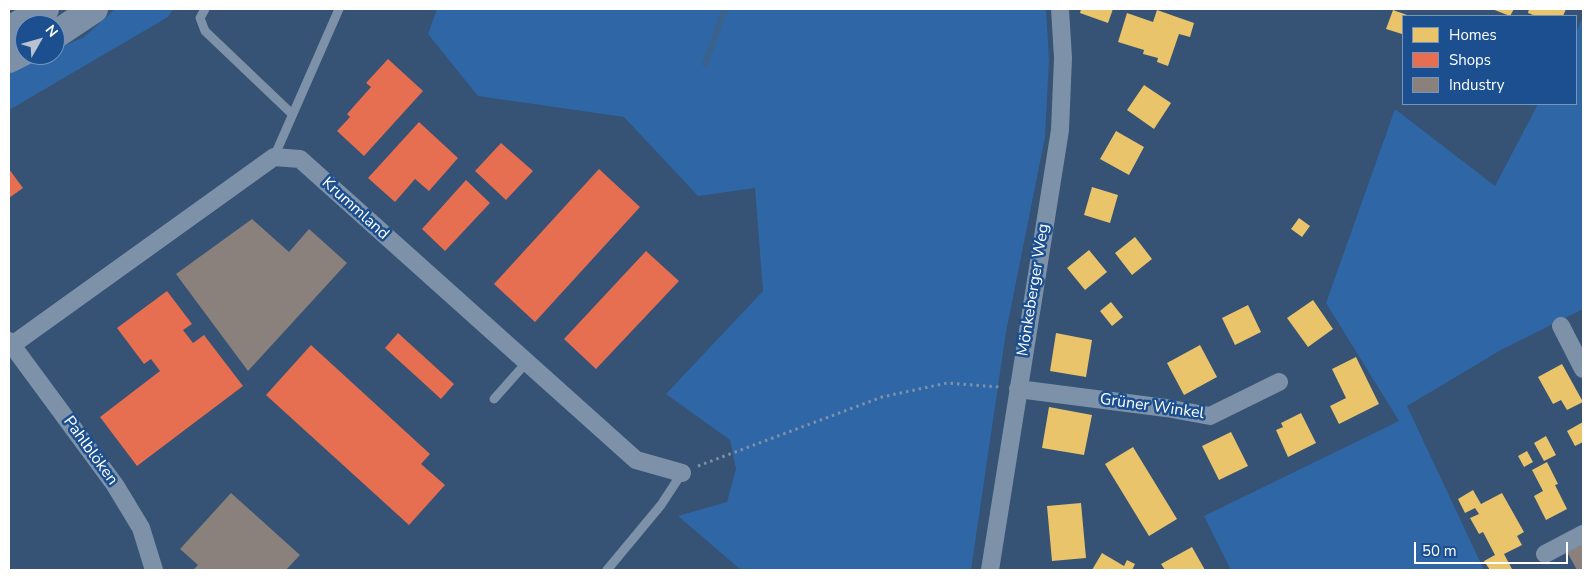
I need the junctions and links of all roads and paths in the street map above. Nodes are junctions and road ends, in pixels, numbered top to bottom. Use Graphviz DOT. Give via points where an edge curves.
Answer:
graph roads {
  1 [pos="45,9"];
  2 [pos="94,9"];
  3 [pos="205,9"];
  4 [pos="339,9"];
  5 [pos="1060,9"];
  6 [pos="65,28"];
  7 [pos="9,30"];
  8 [pos="291,113"];
  9 [pos="274,156"];
  10 [pos="1561,326"];
  11 [pos="10,343"];
  12 [pos="526,363"];
  13 [pos="1583,369"];
  14 [pos="1279,382"];
  15 [pos="1018,389"];
  16 [pos="494,399"];
  17 [pos="682,473"];
  18 [pos="1583,534"];
  19 [pos="1545,554"];
  20 [pos="154,570"];
  21 [pos="607,570"];
  22 [pos="990,570"];
  1 -- 7 [label="highway"];
  2 -- 6 [label="highway"];
  3 -- 8 [label="lane" via="200,18 206,31"];
  4 -- 8 [label="lane"];
  5 -- 15 [label="street, Mönkeberger Weg" via="1060,130"];
  8 -- 9 [label="lane"];
  9 -- 11 [label="street"];
  9 -- 12 [label="street, Krummland" via="300,159"];
  10 -- 13 [label="street"];
  11 -- 20 [label="street, Pahlblöken" via="116,485 141,528"];
  12 -- 16 [label="lane"];
  12 -- 17 [label="street, Krummland" via="636,460"];
  14 -- 15 [label="street, Grüner Winkel" via="1210,416"];
  15 -- 17 [label="path" via="947,383 882,397"];
  15 -- 22 [label="street, Mönkeberger Weg"];
  17 -- 21 [label="lane" via="661,505"];
  18 -- 19 [label="street"];
}
